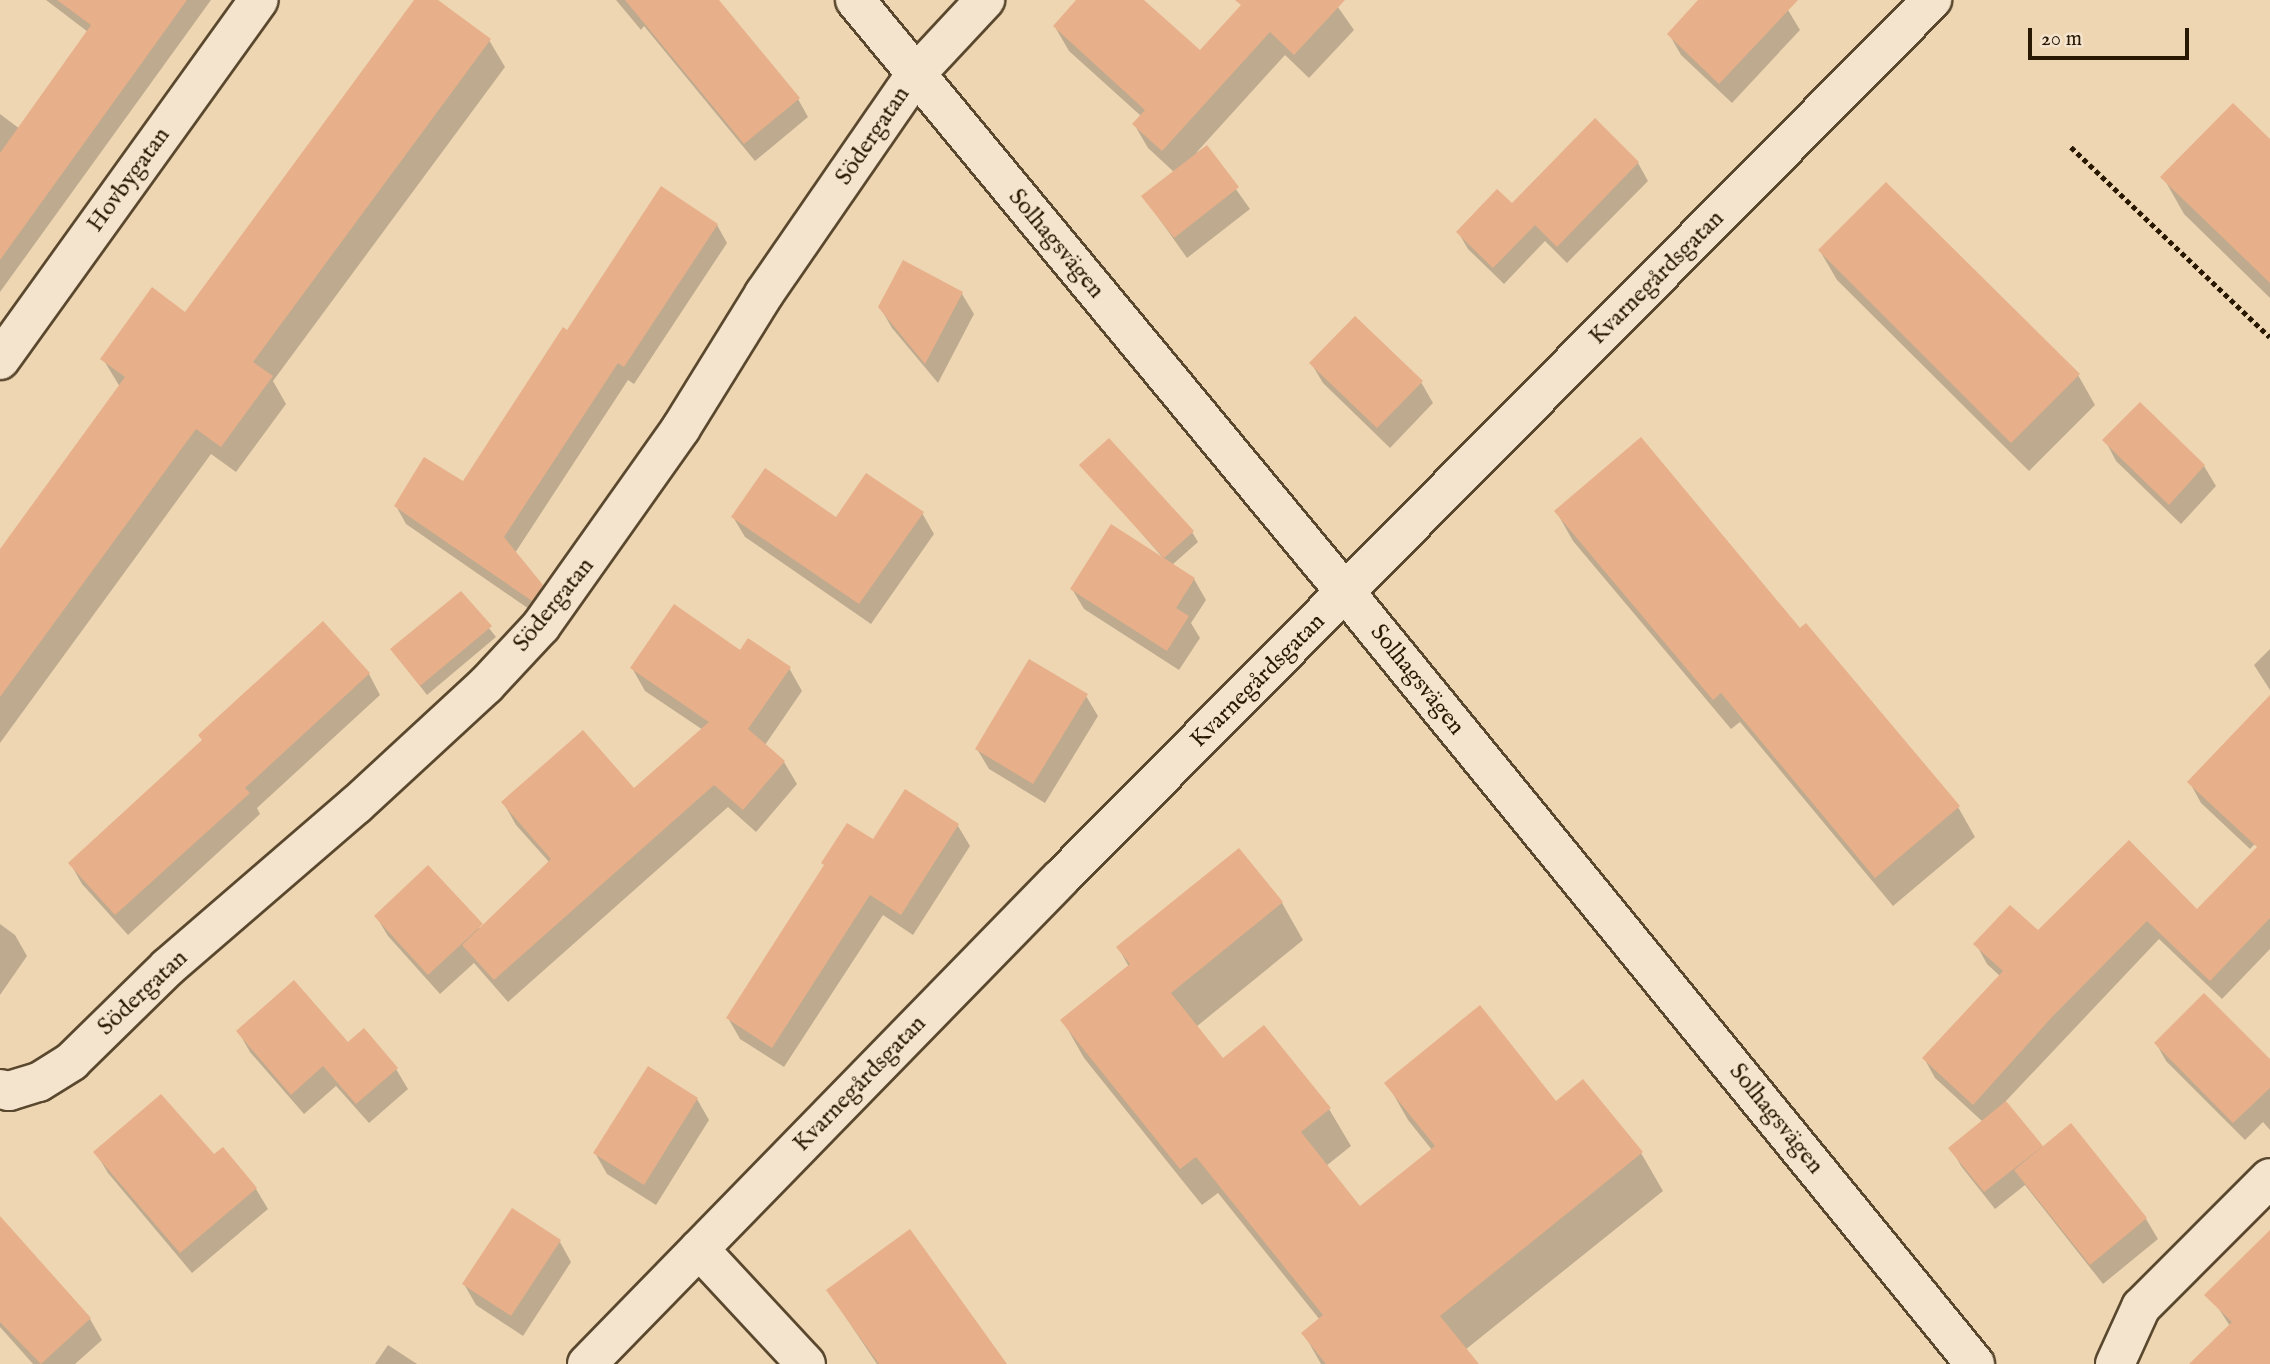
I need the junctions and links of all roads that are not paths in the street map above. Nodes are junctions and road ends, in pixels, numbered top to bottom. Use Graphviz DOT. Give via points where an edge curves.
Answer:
graph roads {
  1 [pos="259,0"];
  2 [pos="855,0"];
  3 [pos="985,0"];
  4 [pos="1932,0"];
  5 [pos="915,75"];
  6 [pos="0,360"];
  7 [pos="1346,593"];
  8 [pos="0,1089"];
  9 [pos="2270,1178"];
  10 [pos="699,1249"];
  11 [pos="587,1364"];
  12 [pos="806,1364"];
  13 [pos="1975,1364"];
  14 [pos="2115,1364"];
  1 -- 6 [label="street, Hovbygatan"];
  2 -- 5 [label="street, Solhagsvägen"];
  3 -- 5 [label="street, Södergatan"];
  4 -- 7 [label="street, Kvarnegårdsgatan"];
  5 -- 7 [label="street, Solhagsvägen"];
  5 -- 8 [label="street, Södergatan" via="764,294 681,428 541,626 446,722 168,967 72,1061 39,1082 9,1091"];
  7 -- 10 [label="street, Kvarnegårdsgatan"];
  7 -- 13 [label="street, Solhagsvägen"];
  9 -- 14 [label="street" via="2141,1307"];
  10 -- 11 [label="street, Kvarnegårdsgatan"];
  10 -- 12 [label="street"];
}
